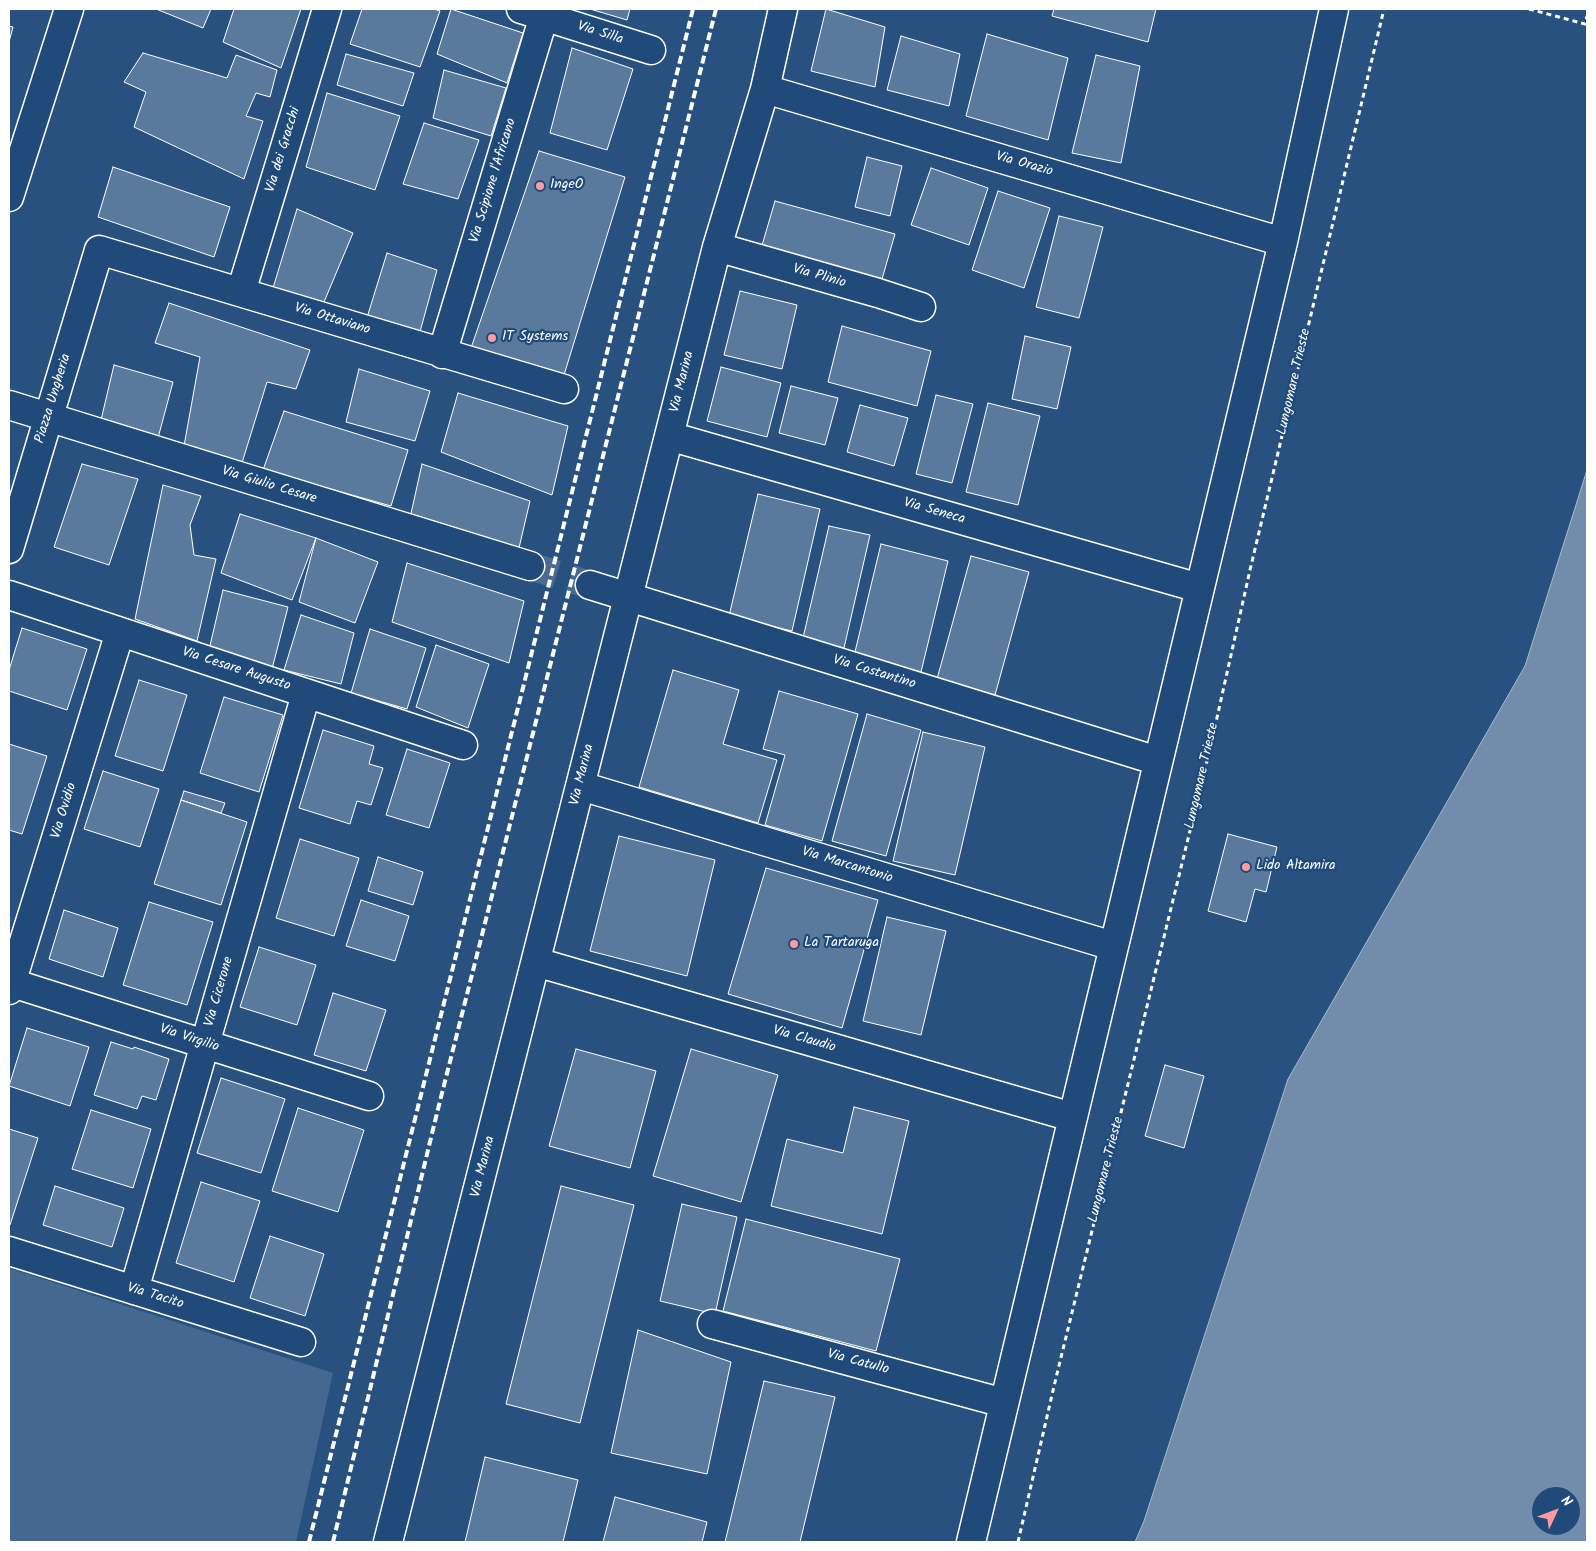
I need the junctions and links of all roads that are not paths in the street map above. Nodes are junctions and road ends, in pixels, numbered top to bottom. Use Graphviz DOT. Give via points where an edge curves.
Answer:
graph roads {
  1 [pos="69,9"];
  2 [pos="327,9"];
  3 [pos="783,9"];
  4 [pos="1334,9"];
  5 [pos="537,11"];
  6 [pos="651,50"];
  7 [pos="765,89"];
  8 [pos="9,197"];
  9 [pos="1283,242"];
  10 [pos="718,247"];
  11 [pos="99,250"];
  12 [pos="241,292"];
  13 [pos="921,308"];
  14 [pos="442,354"];
  15 [pos="564,389"];
  16 [pos="9,405"];
  17 [pos="48,417"];
  18 [pos="670,436"];
  19 [pos="9,548"];
  20 [pos="530,566"];
  21 [pos="590,585"];
  22 [pos="1199,588"];
  23 [pos="9,595"];
  24 [pos="629,597"];
  25 [pos="120,632"];
  26 [pos="306,694"];
  27 [pos="463,746"];
  28 [pos="1158,761"];
  29 [pos="581,786"];
  30 [pos="1114,946"];
  31 [pos="536,962"];
  32 [pos="10,985"];
  33 [pos="205,1044"];
  34 [pos="369,1096"];
  35 [pos="1072,1117"];
  36 [pos="9,1251"];
  37 [pos="134,1290"];
  38 [pos="712,1324"];
  39 [pos="300,1342"];
  40 [pos="1004,1403"];
  41 [pos="388,1542"];
  42 [pos="971,1542"];
  1 -- 8 [label="street"];
  2 -- 12 [label="street, Via dei Gracchi"];
  3 -- 7 [label="street, Via Marina"];
  4 -- 9 [label="street"];
  5 -- 6 [label="street, Via Silla"];
  5 -- 14 [label="street, Via Scipione l'Africano"];
  7 -- 9 [label="street, Via Orazio"];
  7 -- 10 [label="street, Via Marina"];
  9 -- 22 [label="street"];
  10 -- 13 [label="street, Via Plinio"];
  10 -- 18 [label="street, Via Marina"];
  11 -- 12 [label="street, Via Ottaviano"];
  11 -- 17 [label="street, Piazza Ungheria"];
  12 -- 14 [label="street, Via Ottaviano"];
  14 -- 15 [label="street, Via Ottaviano"];
  16 -- 17 [label="street, Via Giulio Cesare"];
  17 -- 19 [label="street, Piazza Ungheria"];
  17 -- 20 [label="street, Via Giulio Cesare"];
  18 -- 22 [label="street, Via Seneca"];
  18 -- 24 [label="street, Via Marina"];
  21 -- 24 [label="street, Via Costantino"];
  22 -- 28 [label="street"];
  23 -- 25 [label="street, Via Cesare Augusto"];
  24 -- 28 [label="street, Via Costantino"];
  24 -- 29 [label="street, Via Marina"];
  25 -- 26 [label="street, Via Cesare Augusto"];
  25 -- 32 [label="street, Via Ovidio"];
  26 -- 27 [label="street, Via Cesare Augusto"];
  26 -- 33 [label="street, Via Cicerone"];
  28 -- 30 [label="street"];
  29 -- 30 [label="street, Via Marcantonio"];
  29 -- 31 [label="street, Via Marina"];
  30 -- 35 [label="street"];
  31 -- 35 [label="street, Via Claudio"];
  31 -- 41 [label="street, Via Marina"];
  32 -- 33 [label="street, Via Virgilio"];
  33 -- 34 [label="street, Via Virgilio"];
  33 -- 37 [label="street, Via Cicerone"];
  35 -- 40 [label="street"];
  36 -- 37 [label="street, Via Tacito"];
  37 -- 39 [label="street, Via Tacito"];
  38 -- 40 [label="street, Via Catullo"];
  40 -- 42 [label="street"];
}
